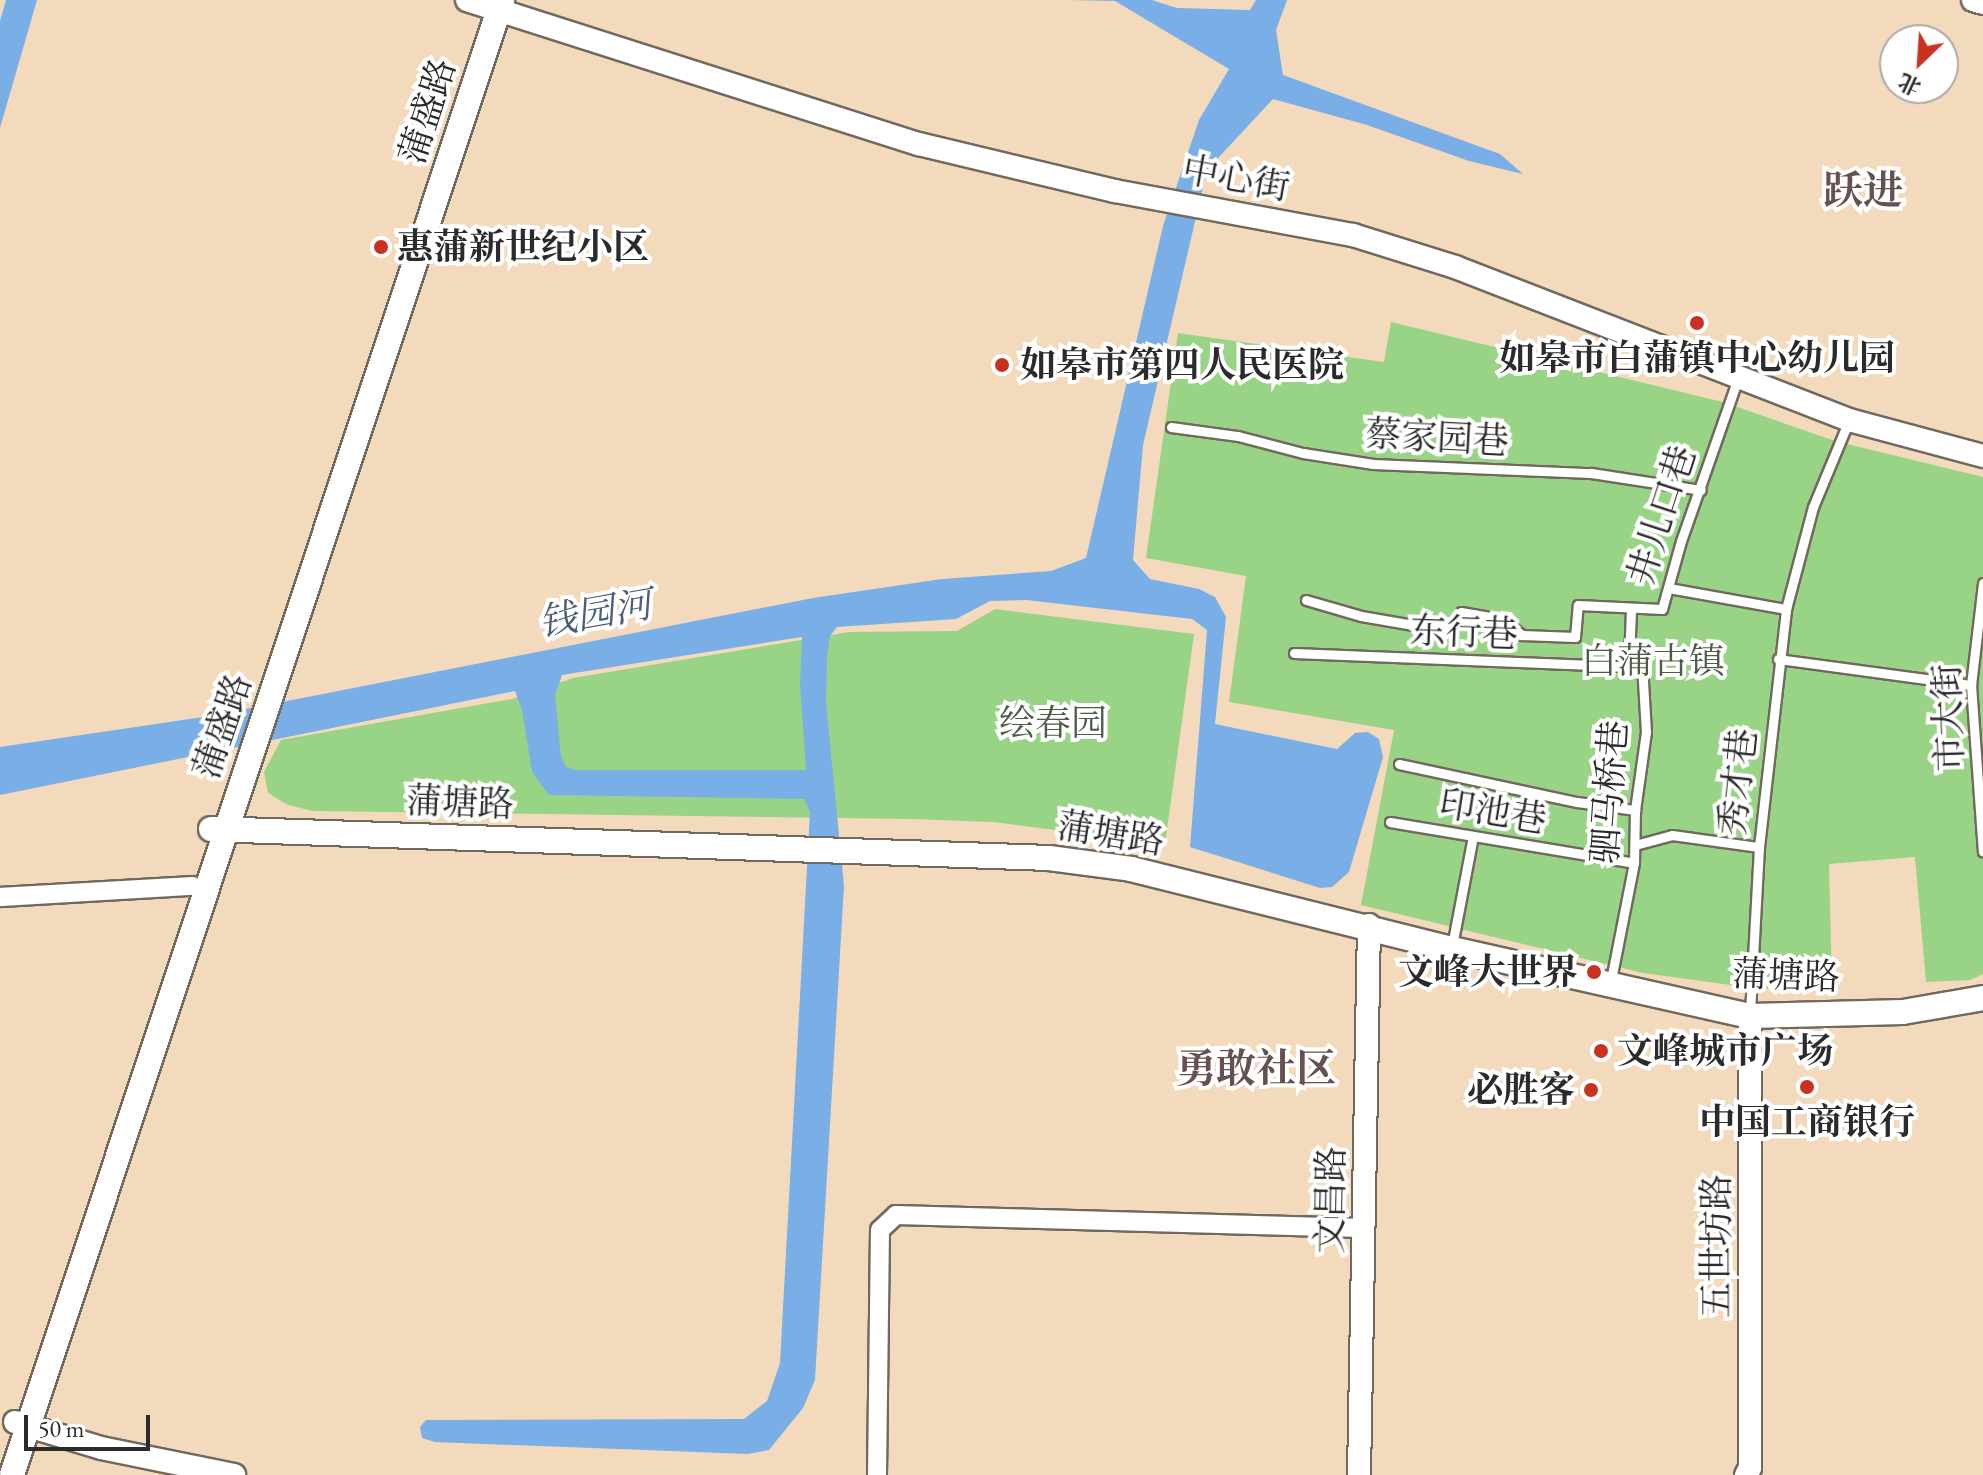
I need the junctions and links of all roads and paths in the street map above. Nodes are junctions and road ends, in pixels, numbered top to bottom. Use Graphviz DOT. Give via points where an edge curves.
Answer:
graph roads {
  1 [pos="1973,0"];
  2 [pos="487,3"];
  3 [pos="1983,3"];
  4 [pos="1738,378"];
  5 [pos="1849,420"];
  6 [pos="1171,427"];
  7 [pos="1983,456"];
  8 [pos="1701,490"];
  9 [pos="1983,583"];
  10 [pos="1669,588"];
  11 [pos="1306,600"];
  12 [pos="1786,609"];
  13 [pos="1631,610"];
  14 [pos="1294,653"];
  15 [pos="1778,659"];
  16 [pos="1629,660"];
  17 [pos="1971,685"];
  18 [pos="1971,702"];
  19 [pos="1983,702"];
  20 [pos="1399,764"];
  21 [pos="1635,810"];
  22 [pos="1390,822"];
  23 [pos="218,830"];
  24 [pos="1473,836"];
  25 [pos="1635,845"];
  26 [pos="1759,847"];
  27 [pos="1983,852"];
  28 [pos="1634,863"];
  29 [pos="193,886"];
  30 [pos="0,897"];
  31 [pos="1369,925"];
  32 [pos="1452,949"];
  33 [pos="1610,986"];
  34 [pos="1983,998"];
  35 [pos="1750,1016"];
  36 [pos="1363,1228"];
  37 [pos="21,1424"];
  38 [pos="0,1466"];
  39 [pos="12,1475"];
  40 [pos="234,1475"];
  41 [pos="877,1475"];
  42 [pos="1359,1475"];
  43 [pos="1746,1475"];
  1 -- 3 [label="street"];
  2 -- 4 [label="street, 中心街" via="919,144 1353,235 1455,267"];
  2 -- 23 [label="main road, 蒲盛路"];
  4 -- 5 [label="street, 中心街"];
  4 -- 8 [label="lane, 井儿口巷"];
  5 -- 7 [label="street, 中心街"];
  5 -- 12 [label="lane, 秀才巷" via="1813,507"];
  6 -- 8 [label="lane, 蔡家园巷" via="1373,464 1591,473"];
  8 -- 10 [label="lane, 井儿口巷"];
  9 -- 17 [label="lane, 市大街"];
  10 -- 12 [label="lane"];
  10 -- 13 [label="lane, 井儿口巷" via="1662,609"];
  11 -- 13 [label="lane, 井儿口巷" via="1419,626 1458,624 1461,612 1502,619 1522,635 1575,637 1578,605"];
  12 -- 15 [label="lane, 秀才巷"];
  13 -- 16 [label="lane, 驷马桥巷"];
  14 -- 16 [label="lane, 东行巷" via="1624,666"];
  15 -- 17 [label="lane"];
  15 -- 26 [label="lane, 秀才巷"];
  16 -- 21 [label="lane, 驷马桥巷" via="1642,664 1646,732"];
  17 -- 18 [label="lane, 市大街"];
  18 -- 19 [label="lane"];
  18 -- 27 [label="lane, 市大街"];
  20 -- 21 [label="lane"];
  21 -- 25 [label="lane, 驷马桥巷"];
  22 -- 24 [label="lane, 印池巷"];
  23 -- 29 [label="main road, 蒲盛路"];
  23 -- 31 [label="main road, 蒲塘路" via="1049,858 1131,869"];
  23 -- 37 [label="main road, 蒲盛路"];
  24 -- 28 [label="lane, 印池巷"];
  24 -- 32 [label="lane"];
  25 -- 26 [label="lane" via="1672,835"];
  25 -- 28 [label="lane, 驷马桥巷"];
  26 -- 35 [label="lane, 秀才巷"];
  28 -- 33 [label="lane, 驷马桥巷"];
  29 -- 30 [label="street"];
  29 -- 37 [label="main road, 蒲盛路"];
  31 -- 32 [label="main road, 蒲塘路"];
  31 -- 36 [label="street, 文昌路"];
  32 -- 33 [label="main road, 蒲塘路"];
  33 -- 35 [label="main road, 蒲塘路"];
  34 -- 35 [label="main road, 蒲塘路" via="1903,1012"];
  35 -- 43 [label="street, 五世坊路"];
  36 -- 41 [label="street" via="896,1215 880,1230"];
  36 -- 42 [label="street, 文昌路"];
  37 -- 38 [label="main road, 蒲盛路"];
  37 -- 39 [label="main road, 蒲盛路"];
  37 -- 40 [label="street" via="101,1448"];
}
